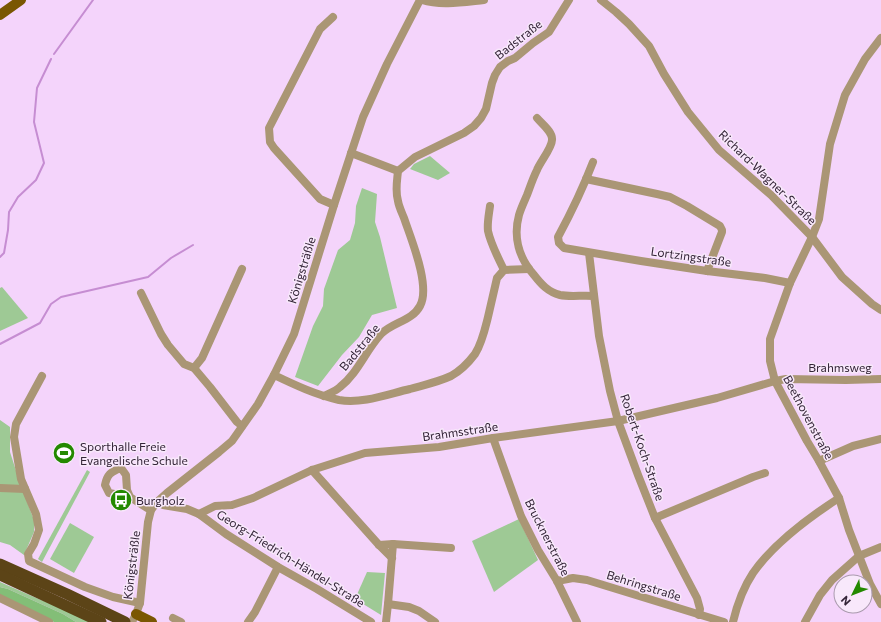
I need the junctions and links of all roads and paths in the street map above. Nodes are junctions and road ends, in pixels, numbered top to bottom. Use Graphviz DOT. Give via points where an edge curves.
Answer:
graph roads {
  1 [pos="21,0"];
  2 [pos="421,0"];
  3 [pos="484,0"];
  4 [pos="569,0"];
  5 [pos="601,0"];
  6 [pos="0,15"];
  7 [pos="333,17"];
  8 [pos="881,38"];
  9 [pos="537,118"];
  10 [pos="351,153"];
  11 [pos="593,162"];
  12 [pos="398,171"];
  13 [pos="586,179"];
  14 [pos="334,205"];
  15 [pos="490,206"];
  16 [pos="812,237"];
  17 [pos="589,253"];
  18 [pos="242,269"];
  19 [pos="504,270"];
  20 [pos="529,270"];
  21 [pos="707,271"];
  22 [pos="790,283"];
  23 [pos="141,293"];
  24 [pos="594,296"];
  25 [pos="881,310"];
  26 [pos="194,368"];
  27 [pos="274,375"];
  28 [pos="42,376"];
  29 [pos="881,379"];
  30 [pos="775,381"];
  31 [pos="324,396"];
  32 [pos="618,421"];
  33 [pos="242,426"];
  34 [pos="493,438"];
  35 [pos="881,439"];
  36 [pos="819,461"];
  37 [pos="312,470"];
  38 [pos="765,473"];
  39 [pos="0,488"];
  40 [pos="25,489"];
  41 [pos="130,497"];
  42 [pos="839,498"];
  43 [pos="157,502"];
  44 [pos="151,510"];
  45 [pos="199,514"];
  46 [pos="655,518"];
  47 [pos="393,544"];
  48 [pos="379,545"];
  49 [pos="881,547"];
  50 [pos="451,548"];
  51 [pos="859,556"];
  52 [pos="392,558"];
  53 [pos="0,564"];
  54 [pos="278,567"];
  55 [pos="0,575"];
  56 [pos="557,581"];
  57 [pos="0,598"];
  58 [pos="140,603"];
  59 [pos="388,604"];
  60 [pos="881,604"];
  61 [pos="699,615"];
  62 [pos="173,618"];
  63 [pos="132,619"];
  64 [pos="49,622"];
  65 [pos="101,622"];
  66 [pos="152,622"];
  67 [pos="181,622"];
  68 [pos="248,622"];
  69 [pos="371,622"];
  70 [pos="386,622"];
  71 [pos="435,622"];
  72 [pos="577,622"];
  73 [pos="724,622"];
  74 [pos="733,622"];
  75 [pos="805,622"];
  1 -- 6 [label="main road"];
  2 -- 3 [label="street" via="451,3"];
  2 -- 10 [label="street, Königsträßle" via="387,64 366,110"];
  4 -- 12 [label="street, Badstraße" via="549,32 500,67 492,83 486,109 474,126 415,157"];
  5 -- 16 [label="street, Richard-Wagner-Straße" via="629,24 649,46 688,112 719,150 771,195"];
  7 -- 14 [label="street" via="320,29 269,128 270,142 274,148 320,199"];
  8 -- 16 [label="street, Beethovenstraße" via="865,59 845,95 830,144 819,219"];
  9 -- 20 [label="street" via="553,138 537,169 519,215 519,250"];
  10 -- 12 [label="street"];
  10 -- 14 [label="street, Königsträßle"];
  11 -- 13 [label="street"];
  12 -- 31 [label="street, Badstraße" via="398,202 423,279 423,297 415,313 382,334 340,388"];
  13 -- 17 [label="street, Lortzingstraße" via="558,237 564,248"];
  13 -- 21 [label="street" via="670,198 720,226 722,232"];
  14 -- 27 [label="street, Königsträßle" via="294,334"];
  15 -- 19 [label="street" via="488,230"];
  16 -- 22 [label="street, Beethovenstraße"];
  16 -- 25 [label="street, Richard-Wagner-Straße" via="842,277"];
  17 -- 21 [label="street, Lortzingstraße"];
  17 -- 24 [label="street, Robert-Koch-Straße"];
  18 -- 26 [label="street" via="202,358"];
  19 -- 20 [label="street"];
  19 -- 31 [label="street" via="497,278 482,340 475,353 460,370 436,382 372,398 352,401"];
  20 -- 24 [label="street" via="548,290 561,295"];
  21 -- 22 [label="street, Lortzingstraße"];
  22 -- 30 [label="street, Beethovenstraße" via="770,338 770,361"];
  23 -- 26 [label="street" via="160,334 184,364"];
  24 -- 32 [label="street, Robert-Koch-Straße" via="600,344"];
  26 -- 33 [label="street"];
  27 -- 31 [label="street"];
  27 -- 33 [label="street, Königsträßle"];
  28 -- 40 [label="street" via="16,424 14,437"];
  29 -- 30 [label="street, Brahmsweg"];
  30 -- 32 [label="street, Brahmsstraße" via="717,398"];
  30 -- 36 [label="street, Beethovenstraße"];
  32 -- 34 [label="street, Brahmsstraße"];
  32 -- 46 [label="street, Robert-Koch-Straße"];
  33 -- 43 [label="street, Königsträßle" via="228,444"];
  34 -- 37 [label="street, Brahmsstraße" via="439,447 365,453"];
  34 -- 56 [label="street, Brucknerstraße" via="521,516"];
  35 -- 36 [label="street" via="852,446"];
  36 -- 42 [label="street, Beethovenstraße"];
  37 -- 45 [label="street, Brahmsstraße" via="254,498 232,505 215,506"];
  37 -- 48 [label="street"];
  38 -- 46 [label="street"];
  39 -- 40 [label="street"];
  40 -- 58 [label="street" via="36,514 38,530 28,554 29,561 86,587"];
  41 -- 44 [label="street"];
  42 -- 51 [label="street, Beethovenstraße"];
  42 -- 74 [label="street" via="798,527 766,558 744,588"];
  43 -- 44 [label="street, Königsträßle"];
  43 -- 45 [label="street"];
  44 -- 58 [label="street, Königsträßle"];
  45 -- 54 [label="street, Georg-Friedrich-Händel-Straße"];
  46 -- 61 [label="street, Robert-Koch-Straße" via="697,598"];
  47 -- 48 [label="street"];
  47 -- 50 [label="street"];
  47 -- 52 [label="street"];
  48 -- 52 [label="street"];
  49 -- 51 [label="street"];
  51 -- 60 [label="street, Beethovenstraße"];
  51 -- 75 [label="street" via="832,580"];
  52 -- 59 [label="street"];
  53 -- 63 [label="highway"];
  54 -- 68 [label="street"];
  54 -- 69 [label="street, Georg-Friedrich-Händel-Straße"];
  55 -- 65 [label="highway"];
  56 -- 61 [label="street, Behringstraße" via="573,578 587,580"];
  56 -- 72 [label="street, Brucknerstraße"];
  57 -- 64 [label="street"];
  58 -- 63 [label="street, Königsträßle"];
  59 -- 70 [label="street"];
  59 -- 71 [label="street" via="409,607"];
  61 -- 73 [label="street, Behringstraße"];
  62 -- 67 [label="street"];
  63 -- 66 [label="main road"];
}
